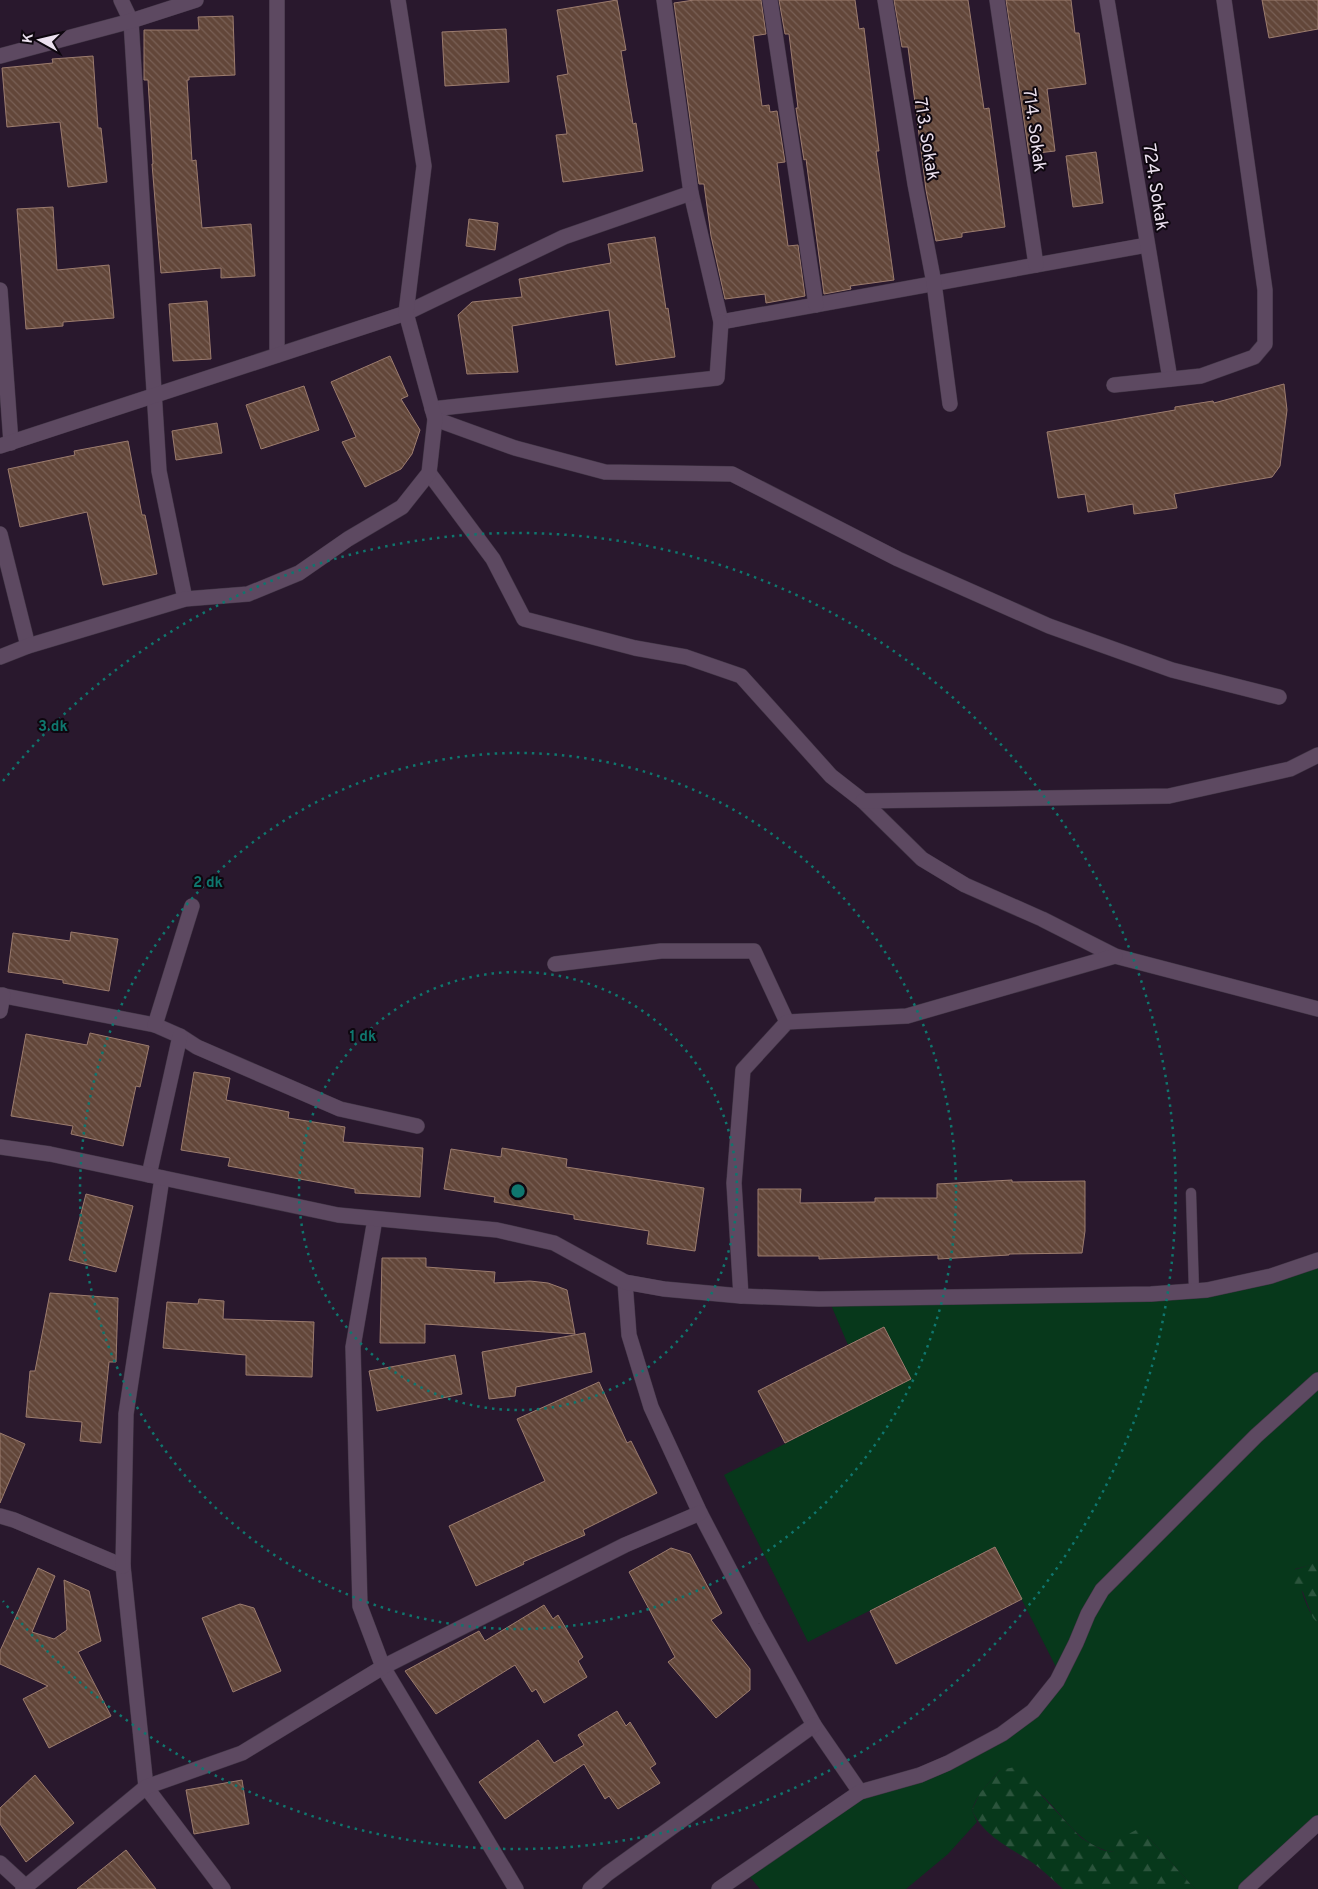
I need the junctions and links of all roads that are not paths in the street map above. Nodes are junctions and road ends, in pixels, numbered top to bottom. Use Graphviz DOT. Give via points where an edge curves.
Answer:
graph roads {
  1 [pos="121,0"];
  2 [pos="196,0"];
  3 [pos="277,0"];
  4 [pos="398,0"];
  5 [pos="664,0"];
  6 [pos="770,0"];
  7 [pos="886,0"];
  8 [pos="997,0"];
  9 [pos="1107,0"];
  10 [pos="1224,0"];
  11 [pos="131,21"];
  12 [pos="0,56"];
  13 [pos="691,194"];
  14 [pos="1147,245"];
  15 [pos="1036,265"];
  16 [pos="934,283"];
  17 [pos="0,290"];
  18 [pos="816,305"];
  19 [pos="406,313"];
  20 [pos="721,322"];
  21 [pos="277,355"];
  22 [pos="1170,379"];
  23 [pos="1114,385"];
  24 [pos="155,395"];
  25 [pos="950,404"];
  26 [pos="433,414"];
  27 [pos="6,444"];
  28 [pos="429,474"];
  29 [pos="0,534"];
  30 [pos="185,599"];
  31 [pos="28,646"];
  32 [pos="0,657"];
  33 [pos="1279,697"];
  34 [pos="1318,755"];
  35 [pos="863,801"];
  36 [pos="192,906"];
  37 [pos="1115,956"];
  38 [pos="555,964"];
  39 [pos="2,995"];
  40 [pos="1318,1009"];
  41 [pos="0,1012"];
  42 [pos="787,1022"];
  43 [pos="155,1025"];
  44 [pos="180,1036"];
  45 [pos="417,1126"];
  46 [pos="0,1147"];
  47 [pos="155,1177"];
  48 [pos="1192,1192"];
  49 [pos="375,1219"];
  50 [pos="1318,1260"];
  51 [pos="625,1282"];
  52 [pos="1194,1291"];
  53 [pos="741,1296"];
  54 [pos="1318,1380"];
  55 [pos="700,1513"];
  56 [pos="0,1516"];
  57 [pos="123,1566"];
  58 [pos="383,1667"];
  59 [pos="814,1725"];
  60 [pos="146,1787"];
  61 [pos="860,1792"];
  62 [pos="1318,1823"];
  63 [pos="0,1863"];
  64 [pos="24,1888"];
  65 [pos="223,1889"];
  66 [pos="516,1889"];
  67 [pos="590,1889"];
  68 [pos="720,1889"];
  69 [pos="1246,1889"];
  1 -- 11 [label="street"];
  2 -- 11 [label="street"];
  3 -- 21 [label="street"];
  4 -- 19 [label="street" via="424,166"];
  5 -- 13 [label="street"];
  6 -- 18 [label="street"];
  7 -- 16 [label="street, 713. Sokak"];
  8 -- 15 [label="street, 714. Sokak"];
  9 -- 14 [label="street, 724. Sokak"];
  10 -- 22 [label="street" via="1265,290 1265,344 1254,356 1201,376"];
  11 -- 12 [label="street"];
  11 -- 24 [label="street"];
  13 -- 19 [label="street" via="564,237"];
  13 -- 20 [label="street"];
  14 -- 15 [label="street"];
  14 -- 22 [label="street, 724. Sokak"];
  15 -- 16 [label="street"];
  16 -- 18 [label="street"];
  16 -- 25 [label="street, 713. Sokak"];
  17 -- 27 [label="street"];
  18 -- 20 [label="street"];
  19 -- 21 [label="street"];
  19 -- 26 [label="street"];
  20 -- 26 [label="street" via="717,378"];
  21 -- 24 [label="street"];
  22 -- 23 [label="street"];
  24 -- 27 [label="street"];
  24 -- 30 [label="street" via="159,472"];
  26 -- 28 [label="street"];
  26 -- 33 [label="street" via="515,448 605,472 732,474 898,559 1049,626 1172,670"];
  28 -- 30 [label="street" via="402,507 299,573 248,594"];
  28 -- 35 [label="street" via="493,559 524,619 635,648 686,657 741,676 831,776"];
  29 -- 31 [label="street"];
  30 -- 31 [label="street"];
  31 -- 32 [label="street"];
  34 -- 35 [label="street" via="1290,770 1169,796"];
  35 -- 37 [label="street" via="922,859 965,885"];
  36 -- 43 [label="street"];
  37 -- 40 [label="street"];
  37 -- 42 [label="street" via="907,1016"];
  38 -- 42 [label="street" via="661,951 754,951"];
  39 -- 41 [label="street"];
  39 -- 43 [label="street"];
  42 -- 53 [label="street" via="743,1070 734,1183"];
  43 -- 44 [label="street"];
  44 -- 45 [label="street" via="197,1047 340,1109"];
  44 -- 47 [label="street"];
  46 -- 47 [label="street" via="50,1154"];
  47 -- 49 [label="street" via="338,1215"];
  47 -- 57 [label="street" via="126,1414"];
  48 -- 52 [label="lane"];
  49 -- 51 [label="street" via="497,1230 554,1243"];
  49 -- 58 [label="street" via="353,1347 360,1606"];
  50 -- 52 [label="street" via="1271,1276"];
  51 -- 53 [label="street" via="664,1290"];
  51 -- 55 [label="street" via="629,1335 651,1407"];
  52 -- 53 [label="street" via="819,1298"];
  54 -- 61 [label="street" via="1256,1436 1102,1590 1057,1681 1032,1711 1002,1734 948,1763 920,1775"];
  55 -- 58 [label="street" via="626,1545"];
  55 -- 59 [label="street"];
  56 -- 57 [label="street"];
  57 -- 60 [label="street"];
  58 -- 60 [label="street" via="242,1753"];
  58 -- 66 [label="street"];
  59 -- 61 [label="street"];
  59 -- 67 [label="street"];
  60 -- 64 [label="street"];
  60 -- 65 [label="street"];
  61 -- 68 [label="street"];
  62 -- 69 [label="street"];
  63 -- 64 [label="street"];
}
